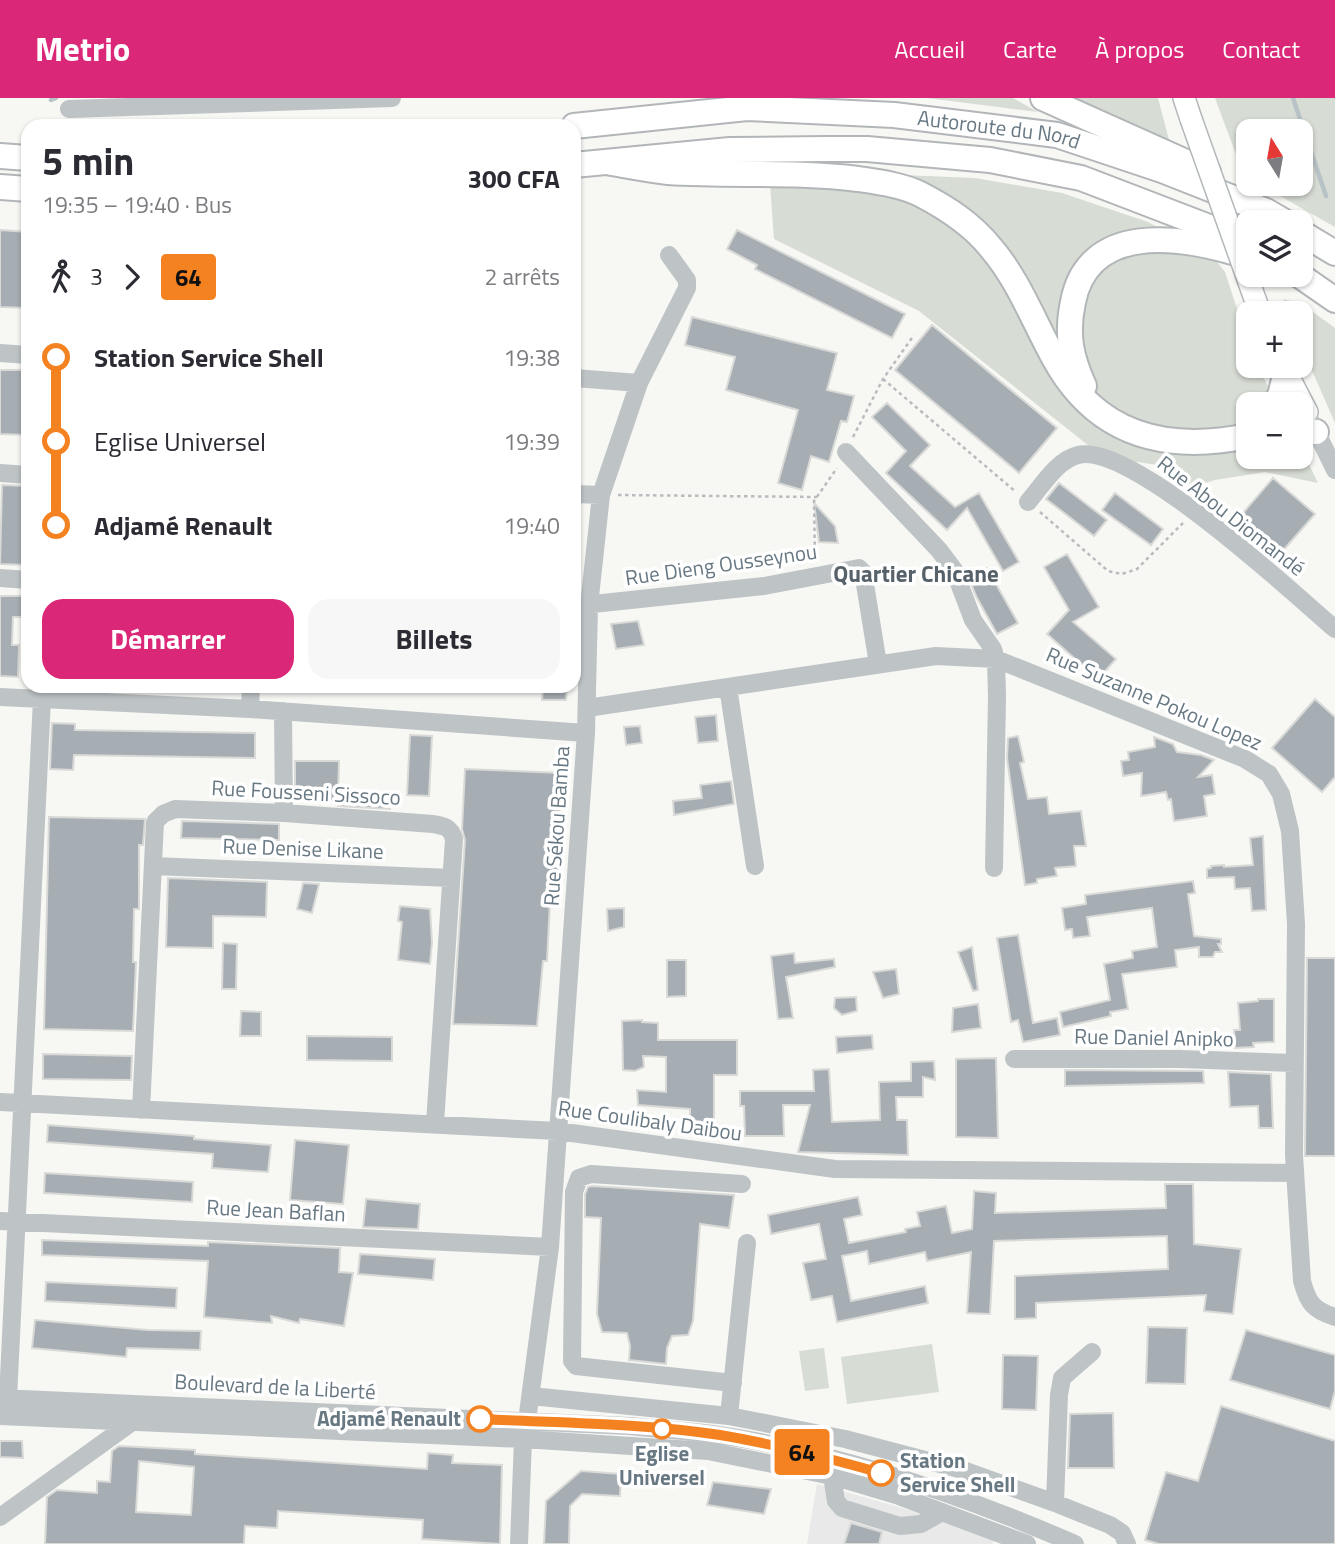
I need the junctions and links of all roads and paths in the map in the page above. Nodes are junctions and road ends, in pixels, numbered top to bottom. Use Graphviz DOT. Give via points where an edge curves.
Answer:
graph roads {
  1 [pos="392,98"];
  2 [pos="731,98"];
  3 [pos="1043,98"];
  4 [pos="1184,98"];
  5 [pos="69,109"];
  6 [pos="673,115"];
  7 [pos="581,125"];
  8 [pos="0,156"];
  9 [pos="21,158"];
  10 [pos="611,163"];
  11 [pos="581,165"];
  12 [pos="0,187"];
  13 [pos="21,188"];
  14 [pos="1260,210"];
  15 [pos="1268,210"];
  16 [pos="1236,237"];
  17 [pos="1313,240"];
  18 [pos="1236,253"];
  19 [pos="1335,253"];
  20 [pos="669,256"];
  21 [pos="1313,285"];
  22 [pos="1335,300"];
  23 [pos="1256,301"];
  24 [pos="914,335"];
  25 [pos="0,353"];
  26 [pos="21,354"];
  27 [pos="581,379"];
  28 [pos="639,383"];
  29 [pos="1236,423"];
  30 [pos="1313,434"];
  31 [pos="1236,438"];
  32 [pos="846,452"];
  33 [pos="1335,470"];
  34 [pos="0,473"];
  35 [pos="21,474"];
  36 [pos="581,494"];
  37 [pos="601,495"];
  38 [pos="817,497"];
  39 [pos="1028,502"];
  40 [pos="816,576"];
  41 [pos="0,578"];
  42 [pos="21,580"];
  43 [pos="582,606"];
  44 [pos="1335,629"];
  45 [pos="996,659"];
  46 [pos="878,664"];
  47 [pos="728,687"];
  48 [pos="251,693"];
  49 [pos="0,697"];
  50 [pos="41,699"];
  51 [pos="587,708"];
  52 [pos="250,709"];
  53 [pos="283,711"];
  54 [pos="586,733"];
  55 [pos="284,813"];
  56 [pos="153,866"];
  57 [pos="755,866"];
  58 [pos="994,868"];
  59 [pos="451,878"];
  60 [pos="1014,1059"];
  61 [pos="1294,1063"];
  62 [pos="0,1102"];
  63 [pos="22,1103"];
  64 [pos="141,1110"];
  65 [pos="435,1123"];
  66 [pos="557,1131"];
  67 [pos="1294,1173"];
  68 [pos="742,1184"];
  69 [pos="8,1222"];
  70 [pos="747,1243"];
  71 [pos="550,1247"];
  72 [pos="1335,1317"];
  73 [pos="1092,1352"];
  74 [pos="733,1383"];
  75 [pos="531,1396"];
  76 [pos="4,1398"];
  77 [pos="0,1416"];
  78 [pos="729,1416"];
  79 [pos="135,1420"];
  80 [pos="527,1421"];
  81 [pos="523,1439"];
  82 [pos="832,1476"];
  83 [pos="1055,1503"];
  84 [pos="942,1512"];
  85 [pos="0,1517"];
  86 [pos="1015,1518"];
  87 [pos="1006,1540"];
  88 [pos="519,1544"];
  89 [pos="1027,1544"];
  90 [pos="1075,1544"];
  91 [pos="1127,1544"];
  1 -- 5 [label="street"];
  2 -- 6 [label="highway"];
  3 -- 15 [label="highway" via="1235,183"];
  4 -- 23 [label="main road, bridge"];
  6 -- 7 [label="highway, Autoroute du Nord"];
  6 -- 14 [label="highway, Autoroute du Nord" via="747,108 867,113 1057,135"];
  8 -- 9 [label="highway"];
  10 -- 11 [label="highway, Autoroute du Nord"];
  10 -- 16 [label="highway, Autoroute du Nord" via="730,150 825,149 990,160 1081,178"];
  10 -- 31 [label="highway" via="667,172 822,175 917,192 957,215 992,249 1055,360 1097,413 1130,430 1171,440"];
  12 -- 13 [label="highway"];
  17 -- 19 [label="highway"];
  18 -- 29 [label="highway" via="1168,239 1111,249 1094,260 1075,292 1070,336 1072,359 1084,386 1104,405 1154,424 1187,428"];
  20 -- 28 [label="street, Rue Sékou Bamba" via="687,280 687,288"];
  21 -- 22 [label="highway"];
  24 -- 32 [label="path" via="883,379"];
  25 -- 26 [label="street"];
  27 -- 28 [label="street"];
  28 -- 37 [label="street, Rue Sékou Bamba"];
  30 -- 33 [label="street"];
  32 -- 38 [label="path"];
  32 -- 45 [label="street" via="954,570 973,620"];
  34 -- 35 [label="street"];
  36 -- 37 [label="street"];
  37 -- 38 [label="path"];
  37 -- 43 [label="street, Rue Sékou Bamba"];
  38 -- 40 [label="path" via="813,509"];
  39 -- 44 [label="street, Rue Abou Diomandé" via="1062,463 1077,455 1094,453 1117,461 1194,512"];
  40 -- 43 [label="street, Rue Dieng Ousseynou"];
  40 -- 46 [label="street, Rue Dieng Ousseynou" via="859,568 863,572"];
  41 -- 42 [label="street"];
  43 -- 51 [label="street, Rue Sékou Bamba"];
  45 -- 46 [label="street, Rue Suzanne Pokou Lopez" via="936,656"];
  45 -- 58 [label="street"];
  45 -- 61 [label="street, Rue Suzanne Pokou Lopez" via="1245,759 1269,774 1282,794 1290,831 1296,924"];
  46 -- 47 [label="street, Rue Suzanne Pokou Lopez"];
  47 -- 51 [label="street, Rue Suzanne Pokou Lopez"];
  47 -- 57 [label="street"];
  48 -- 52 [label="street"];
  49 -- 50 [label="street"];
  50 -- 52 [label="street"];
  50 -- 63 [label="street"];
  51 -- 54 [label="street, Rue Sékou Bamba"];
  52 -- 53 [label="street"];
  53 -- 54 [label="street"];
  53 -- 55 [label="street"];
  54 -- 66 [label="street, Rue Sékou Bamba"];
  55 -- 56 [label="street, Rue Fousseni Sissoco" via="174,809 155,822"];
  55 -- 59 [label="street, Rue Fousseni Sissoco" via="449,828 454,839"];
  56 -- 59 [label="street, Rue Denise Likane"];
  56 -- 64 [label="street, Rue Fousseni Sissoco"];
  59 -- 65 [label="street, Rue Fousseni Sissoco"];
  60 -- 61 [label="street, Rue Daniel Anipko"];
  61 -- 67 [label="street, Rue Suzanne Pokou Lopez"];
  62 -- 63 [label="street, Rue Coulibaly Daibou"];
  63 -- 64 [label="street, Rue Coulibaly Daibou"];
  63 -- 69 [label="street"];
  64 -- 65 [label="street, Rue Coulibaly Daibou"];
  65 -- 66 [label="street, Rue Coulibaly Daibou"];
  66 -- 67 [label="street, Rue Coulibaly Daibou" via="835,1169"];
  66 -- 71 [label="street, Rue Sékou Bamba"];
  67 -- 72 [label="street, Rue Suzanne Pokou Lopez" via="1301,1281 1319,1312"];
  68 -- 74 [label="street" via="591,1174 579,1178 574,1192 572,1361 576,1366"];
  69 -- 71 [label="street, Rue Jean Baflan"];
  69 -- 76 [label="street"];
  70 -- 74 [label="street"];
  71 -- 75 [label="street, Rue Sékou Bamba"];
  73 -- 83 [label="street" via="1062,1378"];
  74 -- 78 [label="street"];
  75 -- 78 [label="street"];
  75 -- 80 [label="street, Rue Sékou Bamba"];
  76 -- 80 [label="street, Boulevard de la Liberté"];
  77 -- 79 [label="street, Boulevard de la Liberté"];
  78 -- 83 [label="street" via="962,1469"];
  79 -- 81 [label="street, Boulevard de la Liberté"];
  79 -- 85 [label="street"];
  80 -- 81 [label="street, Rue Sékou Bamba"];
  80 -- 86 [label="street, Boulevard de la Liberté" via="719,1435 904,1479"];
  81 -- 82 [label="street, Boulevard de la Liberté" via="708,1451"];
  81 -- 88 [label="street, Rue Sékou Bamba"];
  82 -- 84 [label="street, Boulevard de la Liberté"];
  82 -- 84 [label="street" via="842,1508 900,1526 921,1524"];
  83 -- 91 [label="street" via="1110,1525 1122,1533"];
  84 -- 87 [label="street, Boulevard de la Liberté"];
  86 -- 87 [label="street"];
  86 -- 90 [label="street, Boulevard de la Liberté"];
  87 -- 89 [label="street, Boulevard de la Liberté"];
}
